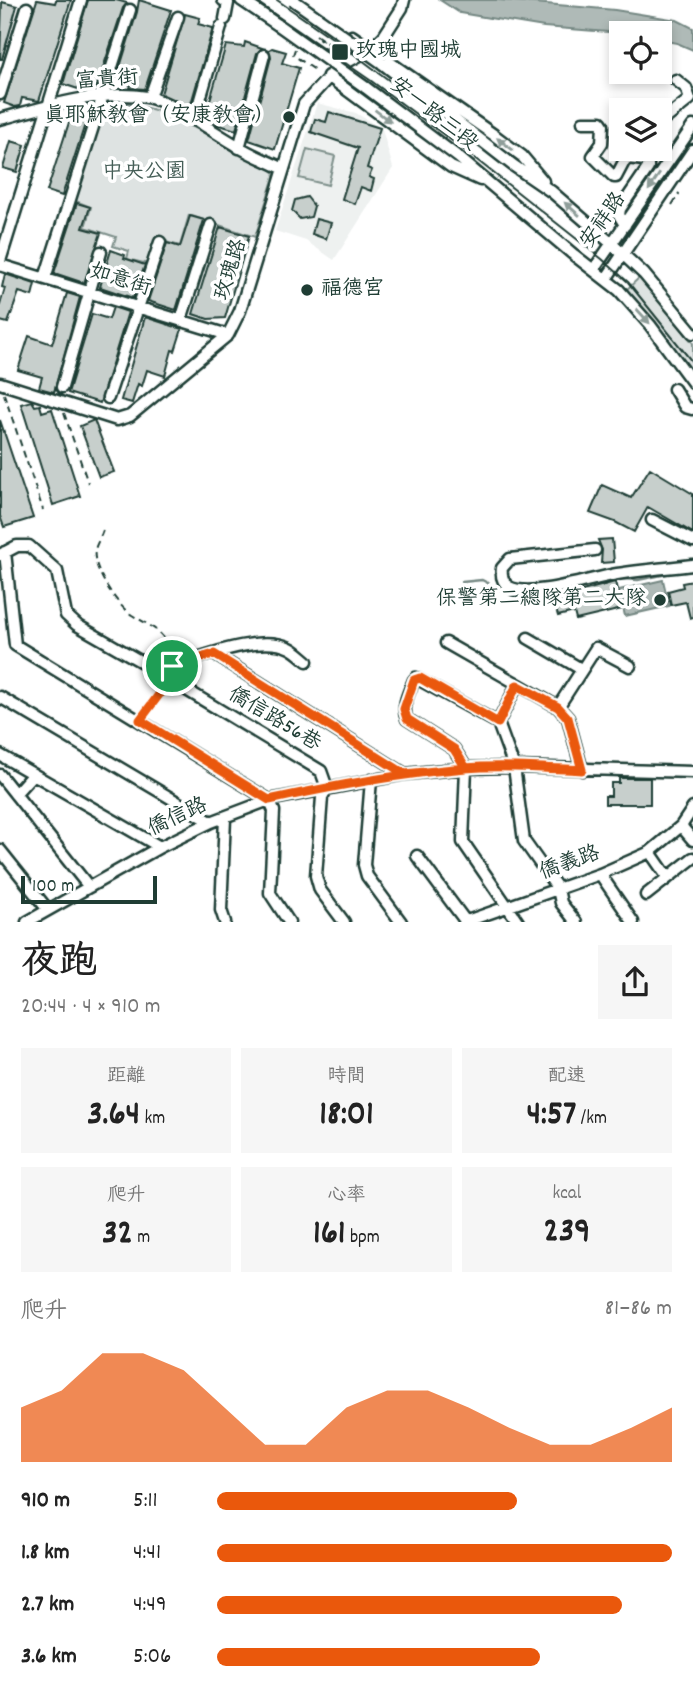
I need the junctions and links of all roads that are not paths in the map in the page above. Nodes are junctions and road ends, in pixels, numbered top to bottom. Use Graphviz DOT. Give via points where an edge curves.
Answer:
graph roads {
  1 [pos="81,0"];
  2 [pos="223,0"];
  3 [pos="242,0"];
  4 [pos="293,0"];
  5 [pos="300,0"];
  6 [pos="404,0"];
  7 [pos="27,8"];
  8 [pos="130,9"];
  9 [pos="178,17"];
  10 [pos="371,49"];
  11 [pos="264,55"];
  12 [pos="328,76"];
  13 [pos="676,80"];
  14 [pos="0,94"];
  15 [pos="102,97"];
  16 [pos="149,97"];
  17 [pos="48,107"];
  18 [pos="672,113"];
  19 [pos="0,120"];
  20 [pos="194,120"];
  21 [pos="583,122"];
  22 [pos="693,126"];
  23 [pos="239,148"];
  24 [pos="693,150"];
  25 [pos="624,161"];
  26 [pos="646,161"];
  27 [pos="284,169"];
  28 [pos="490,185"];
  29 [pos="552,192"];
  30 [pos="211,225"];
  31 [pos="625,225"];
  32 [pos="160,242"];
  33 [pos="612,244"];
  34 [pos="101,252"];
  35 [pos="623,254"];
  36 [pos="0,263"];
  37 [pos="594,269"];
  38 [pos="45,278"];
  39 [pos="606,279"];
  40 [pos="90,292"];
  41 [pos="137,307"];
  42 [pos="181,320"];
  43 [pos="693,333"];
  44 [pos="228,335"];
  45 [pos="0,383"];
  46 [pos="693,383"];
  47 [pos="62,387"];
  48 [pos="674,389"];
  49 [pos="22,390"];
  50 [pos="107,398"];
  51 [pos="25,401"];
  52 [pos="692,409"];
  53 [pos="652,520"];
  54 [pos="693,541"];
  55 [pos="595,550"];
  56 [pos="2,554"];
  57 [pos="693,565"];
  58 [pos="528,638"];
  59 [pos="446,643"];
  60 [pos="214,654"];
  61 [pos="307,661"];
  62 [pos="629,666"];
  63 [pos="581,669"];
  64 [pos="160,673"];
  65 [pos="517,685"];
  66 [pos="0,697"];
  67 [pos="558,707"];
  68 [pos="498,723"];
  69 [pos="0,755"];
  70 [pos="514,767"];
  71 [pos="466,768"];
  72 [pos="582,770"];
  73 [pos="693,772"];
  74 [pos="33,774"];
  75 [pos="405,774"];
  76 [pos="0,775"];
  77 [pos="371,780"];
  78 [pos="327,788"];
  79 [pos="15,794"];
  80 [pos="269,800"];
  81 [pos="693,808"];
  82 [pos="225,818"];
  83 [pos="211,822"];
  84 [pos="681,827"];
  85 [pos="693,840"];
  86 [pos="160,847"];
  87 [pos="0,850"];
  88 [pos="650,852"];
  89 [pos="417,856"];
  90 [pos="693,858"];
  91 [pos="600,874"];
  92 [pos="668,878"];
  93 [pos="89,887"];
  94 [pos="558,889"];
  95 [pos="646,895"];
  96 [pos="509,906"];
  97 [pos="48,911"];
  98 [pos="27,922"];
  99 [pos="225,922"];
  100 [pos="289,922"];
  101 [pos="344,922"];
  102 [pos="401,922"];
  103 [pos="465,922"];
  104 [pos="518,922"];
  105 [pos="576,922"];
  106 [pos="633,922"];
  1 -- 17 [label="street"];
  2 -- 20 [label="street" via="228,3"];
  3 -- 28 [label="street, 安一路三段, bridge" via="365,87"];
  4 -- 29 [label="street, 安一路三段, bridge"];
  5 -- 10 [label="street"];
  6 -- 10 [label="street, 玫瑰路" via="392,25"];
  7 -- 14 [label="street"];
  8 -- 15 [label="street"];
  9 -- 16 [label="street"];
  10 -- 12 [label="street, 玫瑰路"];
  29 -- 10 [label="street, one-way" via="522,156"];
  11 -- 23 [label="street"];
  12 -- 27 [label="street, 玫瑰路" via="304,104"];
  12 -- 28 [label="street, one-way" via="451,167"];
  13 -- 18 [label="street" via="690,99"];
  15 -- 16 [label="street, 富貴街"];
  15 -- 17 [label="street, 富貴街"];
  15 -- 38 [label="street"];
  16 -- 20 [label="street, 富貴街"];
  17 -- 19 [label="street, 富貴街"];
  17 -- 36 [label="street"];
  20 -- 23 [label="street, 富貴街"];
  21 -- 25 [label="street" via="603,125 602,143 593,156 614,177"];
  22 -- 31 [label="street, 安祥路, one-way"];
  23 -- 27 [label="street, 富貴街"];
  24 -- 35 [label="street, 安祥路"];
  26 -- 31 [label="street" via="648,168 620,209"];
  27 -- 44 [label="street, 玫瑰路"];
  28 -- 37 [label="street, 安一路三段"];
  33 -- 29 [label="street, 安一路三段, one-way"];
  30 -- 42 [label="street"];
  31 -- 33 [label="street, 安祥路"];
  32 -- 41 [label="street"];
  33 -- 35 [label="street, 安一路三段"];
  33 -- 37 [label="street, 安祥路"];
  34 -- 40 [label="street"];
  35 -- 39 [label="street, 安祥路"];
  35 -- 43 [label="street, 安一路三段"];
  36 -- 38 [label="street, 如意街"];
  37 -- 39 [label="street, 安一路三段"];
  38 -- 40 [label="street, 如意街"];
  39 -- 46 [label="street, 安一路三段, one-way" via="650,325"];
  40 -- 41 [label="street, 如意街"];
  40 -- 47 [label="street"];
  41 -- 42 [label="street, 如意街"];
  41 -- 50 [label="street"];
  42 -- 44 [label="street, 如意街"];
  44 -- 49 [label="street, 玫瑰路" via="130,416 117,420"];
  45 -- 49 [label="street, 玫瑰路"];
  48 -- 52 [label="street" via="685,407"];
  49 -- 51 [label="street"];
  53 -- 54 [label="street"];
  55 -- 57 [label="street" via="510,559 502,568 503,580 518,589 553,588"];
  56 -- 64 [label="street" via="29,546 57,571 66,615"];
  56 -- 80 [label="street" via="15,645"];
  58 -- 63 [label="street"];
  59 -- 65 [label="street"];
  60 -- 61 [label="street" via="268,644 288,647"];
  60 -- 75 [label="street"];
  60 -- 78 [label="street, 僑信路56巷" via="172,666 170,680 321,771"];
  62 -- 63 [label="street" via="596,648"];
  63 -- 67 [label="street"];
  65 -- 67 [label="street"];
  65 -- 68 [label="street"];
  66 -- 83 [label="street"];
  67 -- 72 [label="street" via="568,718"];
  68 -- 70 [label="street"];
  68 -- 71 [label="street" via="414,680 404,714 454,749"];
  69 -- 74 [label="street"];
  70 -- 71 [label="street, 僑信路"];
  70 -- 72 [label="street, 僑信路"];
  70 -- 94 [label="street" via="524,841"];
  71 -- 75 [label="street, 僑信路"];
  71 -- 96 [label="street" via="463,842"];
  72 -- 73 [label="street, 僑信路"];
  74 -- 79 [label="street"];
  74 -- 86 [label="street"];
  75 -- 77 [label="street, 僑信路"];
  76 -- 79 [label="street"];
  77 -- 78 [label="street, 僑信路"];
  77 -- 102 [label="street" via="364,865"];
  78 -- 80 [label="street, 僑信路"];
  78 -- 101 [label="street" via="322,797 316,876 320,890"];
  79 -- 93 [label="street"];
  80 -- 82 [label="street, 僑信路"];
  80 -- 100 [label="street" via="274,811 270,892"];
  81 -- 84 [label="street, 僑義路"];
  82 -- 83 [label="street, 僑信路"];
  82 -- 99 [label="street" via="221,911"];
  83 -- 86 [label="street, 僑信路"];
  84 -- 85 [label="street"];
  84 -- 88 [label="street, 僑義路"];
  86 -- 93 [label="street, 僑信路"];
  87 -- 97 [label="street"];
  88 -- 91 [label="street, 僑義路"];
  88 -- 92 [label="street"];
  89 -- 103 [label="street"];
  90 -- 92 [label="street"];
  91 -- 94 [label="street, 僑義路"];
  91 -- 106 [label="street"];
  92 -- 95 [label="street"];
  93 -- 97 [label="street, 僑信路"];
  94 -- 96 [label="street, 僑義路"];
  94 -- 105 [label="street" via="561,903"];
  96 -- 103 [label="street, 僑義路"];
  96 -- 104 [label="street"];
  97 -- 98 [label="street, 僑信路"];
}
